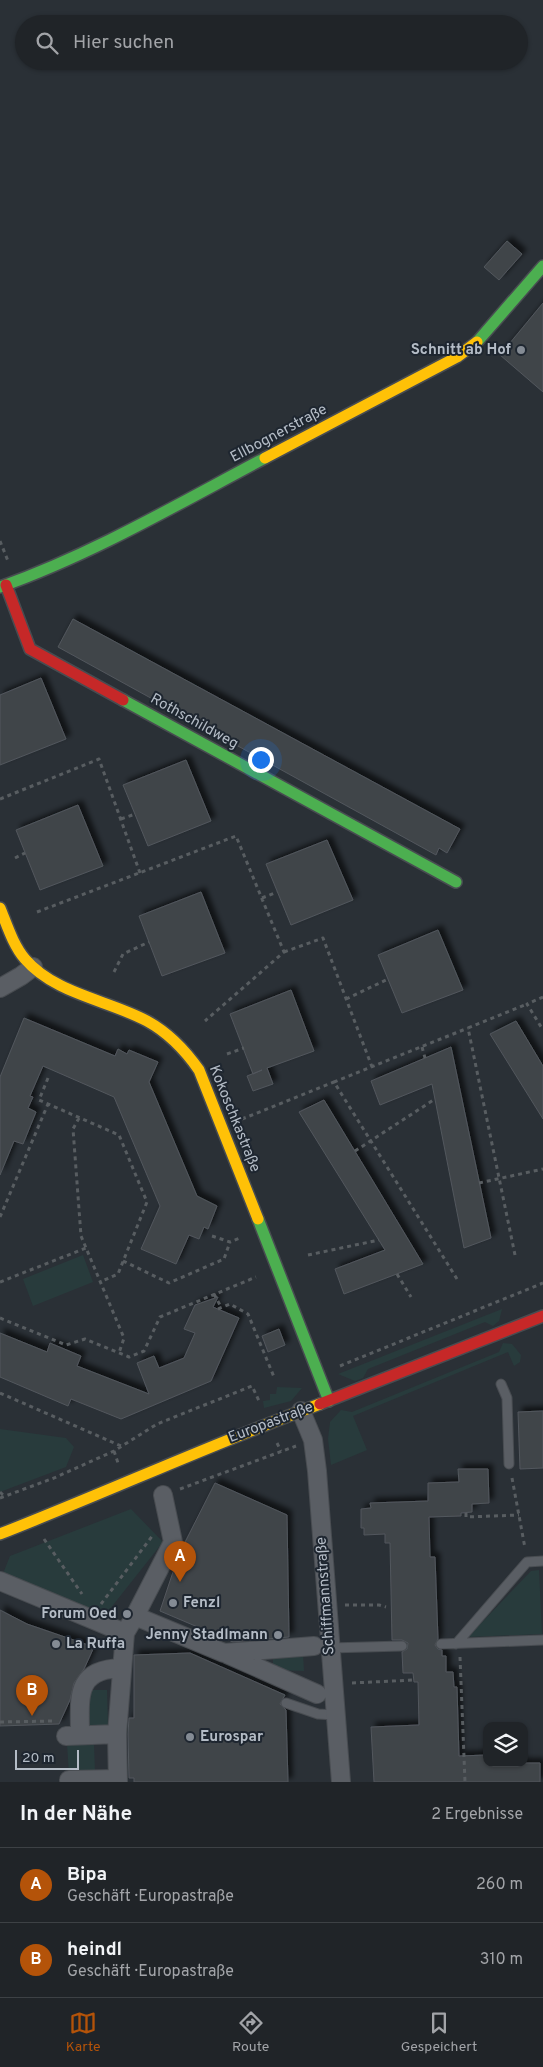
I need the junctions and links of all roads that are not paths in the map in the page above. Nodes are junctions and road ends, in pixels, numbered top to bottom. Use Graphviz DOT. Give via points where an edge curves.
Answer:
graph roads {
  1 [pos="543,266"];
  2 [pos="3,586"];
  3 [pos="456,882"];
  4 [pos="0,908"];
  5 [pos="33,967"];
  6 [pos="0,988"];
  7 [pos="543,1316"];
  8 [pos="502,1384"];
  9 [pos="329,1401"];
  10 [pos="302,1411"];
  11 [pos="509,1464"];
  12 [pos="163,1495"];
  13 [pos="0,1534"];
  14 [pos="543,1561"];
  15 [pos="0,1581"];
  16 [pos="135,1616"];
  17 [pos="124,1633"];
  18 [pos="543,1640"];
  19 [pos="441,1644"];
  20 [pos="458,1644"];
  21 [pos="402,1646"];
  22 [pos="322,1647"];
  23 [pos="224,1653"];
  24 [pos="122,1668"];
  25 [pos="317,1694"];
  26 [pos="286,1704"];
  27 [pos="335,1715"];
  28 [pos="117,1734"];
  29 [pos="69,1780"];
  30 [pos="118,1780"];
  31 [pos="341,1782"];
  1 -- 2 [label="street, Ellbognerstraße" via="473,347 457,358 96,547"];
  2 -- 3 [label="street, Rothschildweg" via="30,649"];
  4 -- 5 [label="street, Kokoschkastraße" via="14,942"];
  5 -- 6 [label="street"];
  5 -- 9 [label="street, Kokoschkastraße" via="51,980 160,1027 177,1041 199,1070"];
  7 -- 9 [label="street, Europastraße"];
  8 -- 11 [label="lane" via="507,1398"];
  9 -- 10 [label="street, Europastraße"];
  10 -- 13 [label="street, Europastraße"];
  10 -- 22 [label="street, Schiffmannstraße" via="313,1440 317,1471"];
  12 -- 16 [label="street" via="174,1542"];
  14 -- 20 [label="lane" via="527,1562"];
  15 -- 17 [label="street"];
  16 -- 17 [label="street"];
  16 -- 23 [label="street"];
  17 -- 24 [label="street"];
  18 -- 20 [label="lane"];
  19 -- 20 [label="lane"];
  21 -- 22 [label="lane"];
  22 -- 23 [label="street"];
  22 -- 27 [label="street, Schiffmannstraße"];
  23 -- 25 [label="street"];
  24 -- 28 [label="street"];
  24 -- 28 [label="street" via="105,1668 87,1678 69,1731"];
  26 -- 27 [label="lane" via="318,1714"];
  27 -- 31 [label="street, Schiffmannstraße"];
  28 -- 30 [label="street"];
  29 -- 30 [label="street"];
}
